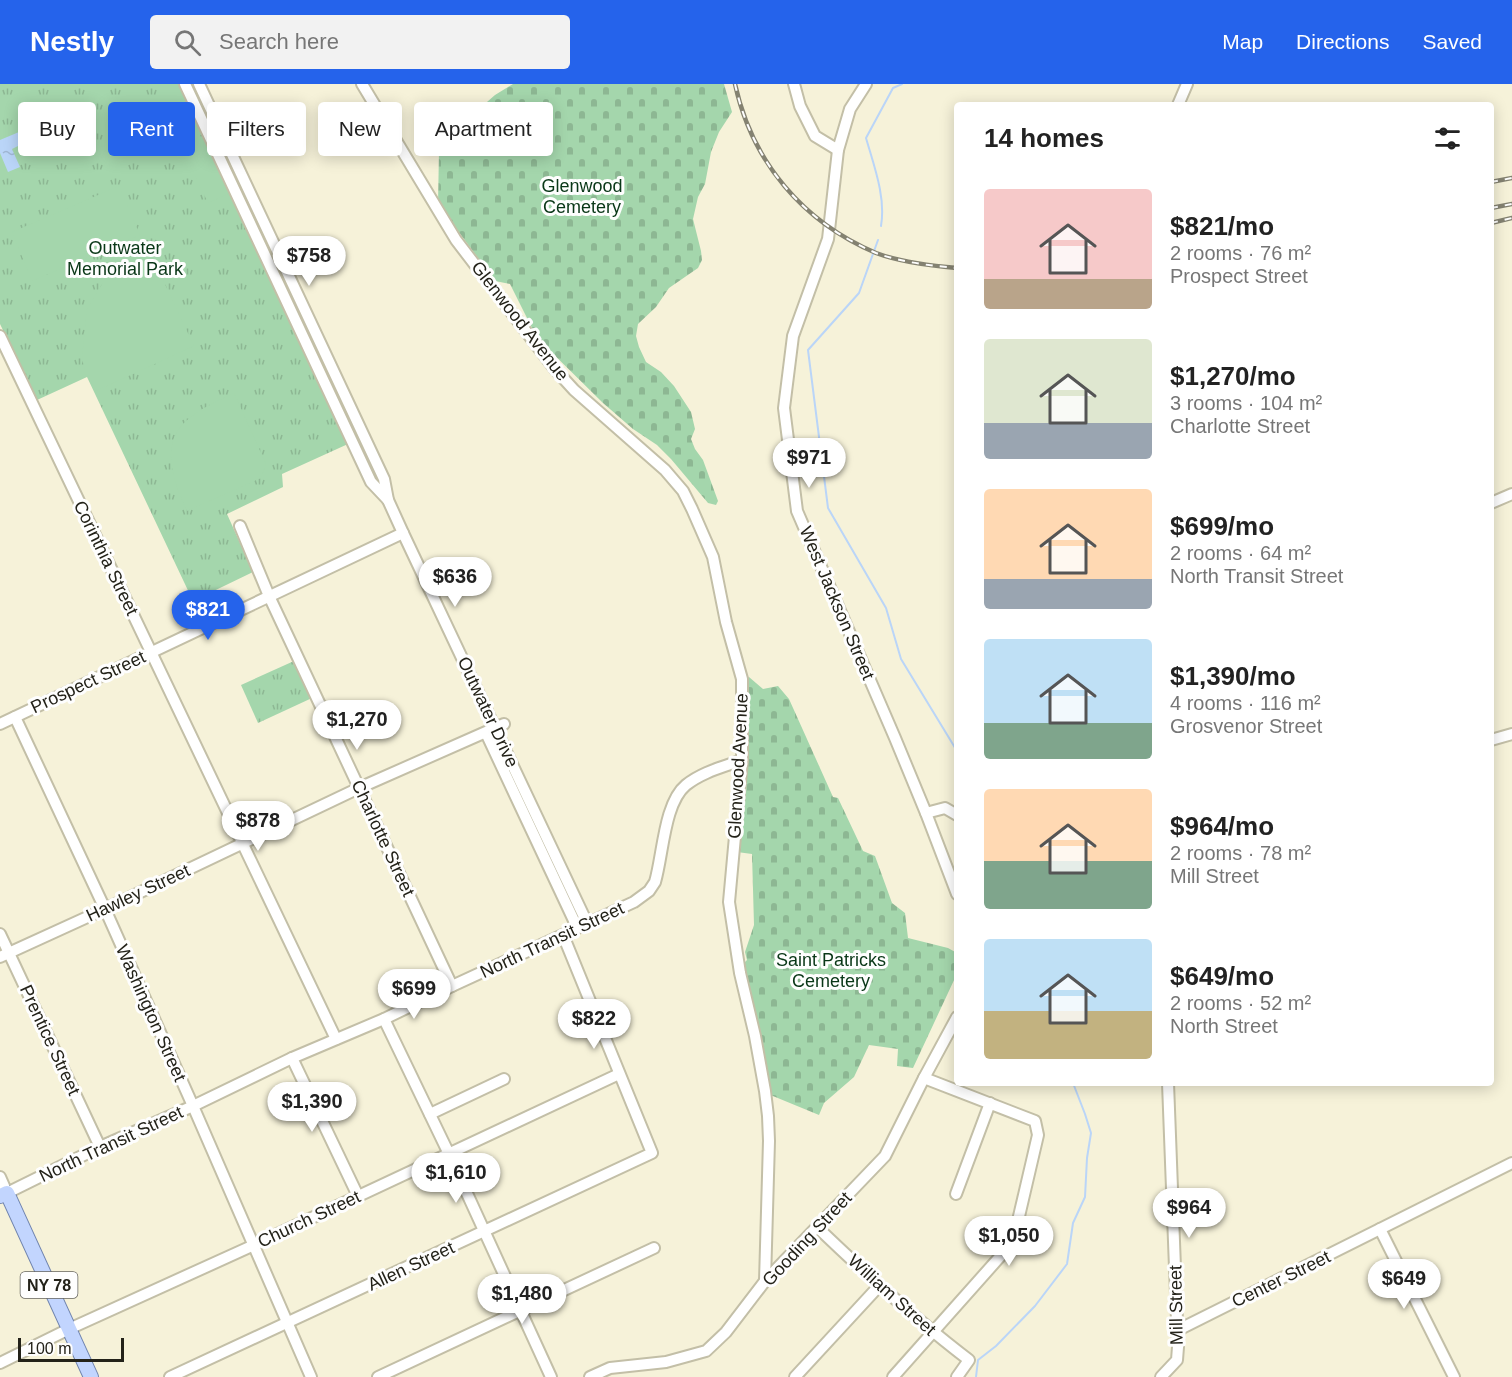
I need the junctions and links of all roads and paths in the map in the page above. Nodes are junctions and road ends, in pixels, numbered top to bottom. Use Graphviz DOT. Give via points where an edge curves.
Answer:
graph roads {
  1 [pos="185,84"];
  2 [pos="199,84"];
  3 [pos="362,84"];
  4 [pos="794,84"];
  5 [pos="866,84"];
  6 [pos="1187,84"];
  7 [pos="1179,102"];
  8 [pos="838,150"];
  9 [pos="0,336"];
  10 [pos="1512,494"];
  11 [pos="388,500"];
  12 [pos="1494,502"];
  13 [pos="240,526"];
  14 [pos="403,533"];
  15 [pos="269,596"];
  16 [pos="152,652"];
  17 [pos="15,717"];
  18 [pos="0,723"];
  19 [pos="495,728"];
  20 [pos="1512,734"];
  21 [pos="1494,739"];
  22 [pos="742,760"];
  23 [pos="359,788"];
  24 [pos="926,813"];
  25 [pos="954,813"];
  26 [pos="242,844"];
  27 [pos="954,886"];
  28 [pos="105,909"];
  29 [pos="582,925"];
  30 [pos="0,934"];
  31 [pos="563,935"];
  32 [pos="4,955"];
  33 [pos="452,986"];
  34 [pos="384,1019"];
  35 [pos="954,1023"];
  36 [pos="336,1040"];
  37 [pos="292,1058"];
  38 [pos="619,1074"];
  39 [pos="924,1078"];
  40 [pos="504,1079"];
  41 [pos="1168,1086"];
  42 [pos="990,1103"];
  43 [pos="193,1106"];
  44 [pos="430,1114"];
  45 [pos="100,1147"];
  46 [pos="449,1154"];
  47 [pos="1512,1163"];
  48 [pos="0,1177"];
  49 [pos="956,1194"];
  50 [pos="4,1195"];
  51 [pos="358,1196"];
  52 [pos="817,1227"];
  53 [pos="1380,1229"];
  54 [pos="485,1232"];
  55 [pos="254,1245"];
  56 [pos="654,1248"];
  57 [pos="765,1281"];
  58 [pos="879,1286"];
  59 [pos="520,1310"];
  60 [pos="287,1324"];
  61 [pos="69,1329"];
  62 [pos="1178,1330"];
  63 [pos="933,1333"];
  64 [pos="0,1363"];
  65 [pos="91,1377"];
  66 [pos="170,1377"];
  67 [pos="311,1377"];
  68 [pos="378,1377"];
  69 [pos="551,1377"];
  70 [pos="590,1377"];
  71 [pos="795,1377"];
  72 [pos="893,1377"];
  73 [pos="957,1377"];
  74 [pos="1161,1377"];
  75 [pos="1454,1377"];
  1 -- 11 [label="street, Outwater Drive" via="371,482"];
  2 -- 11 [label="street, Outwater Drive" via="384,479"];
  3 -- 22 [label="street, Glenwood Avenue" via="456,240 554,368 665,470 682,491 713,557 722,623 742,679"];
  4 -- 8 [label="street" via="815,136"];
  5 -- 8 [label="street, West Jackson Street" via="850,110"];
  6 -- 7 [label="street"];
  8 -- 24 [label="street, West Jackson Street" via="828,239 793,336 784,408 797,511"];
  9 -- 16 [label="street, Corinthia Street"];
  10 -- 12 [label="street"];
  11 -- 14 [label="street, Outwater Drive"];
  13 -- 15 [label="street, Charlotte Street"];
  14 -- 15 [label="street, Prospect Street"];
  14 -- 19 [label="street, Outwater Drive"];
  15 -- 16 [label="street, Prospect Street"];
  15 -- 23 [label="street, Charlotte Street"];
  16 -- 17 [label="street, Prospect Street"];
  16 -- 26 [label="street, Corinthia Street"];
  17 -- 18 [label="street, Prospect Street"];
  17 -- 28 [label="street, Washington Street"];
  19 -- 23 [label="street, Hawley Street"];
  19 -- 29 [label="street, Outwater Drive"];
  20 -- 21 [label="street"];
  22 -- 29 [label="street, North Transit Street" via="695,779 679,792 670,812 655,882 649,891 634,902"];
  22 -- 57 [label="street, Glenwood Avenue" via="729,902 768,1116"];
  23 -- 26 [label="street, Hawley Street"];
  23 -- 33 [label="street, Charlotte Street"];
  24 -- 25 [label="street" via="945,808"];
  24 -- 27 [label="street"];
  26 -- 28 [label="street, Hawley Street"];
  26 -- 36 [label="street, Corinthia Street"];
  28 -- 32 [label="street, Hawley Street"];
  28 -- 43 [label="street, Washington Street"];
  29 -- 31 [label="street, North Transit Street"];
  30 -- 32 [label="street, Prentice Street"];
  31 -- 33 [label="street, North Transit Street"];
  31 -- 38 [label="street"];
  32 -- 45 [label="street, Prentice Street"];
  33 -- 34 [label="street, North Transit Street"];
  34 -- 36 [label="street, North Transit Street"];
  34 -- 44 [label="street"];
  35 -- 39 [label="street, Gooding Street"];
  36 -- 37 [label="street, North Transit Street"];
  37 -- 43 [label="street, North Transit Street"];
  37 -- 51 [label="street"];
  38 -- 46 [label="street, Church Street"];
  38 -- 54 [label="street, Allen Street" via="652,1154"];
  39 -- 42 [label="street"];
  39 -- 52 [label="street, Gooding Street" via="885,1156"];
  40 -- 44 [label="street"];
  41 -- 62 [label="street, Mill Street"];
  42 -- 49 [label="street"];
  42 -- 63 [label="street" via="1035,1120 1038,1135 1013,1242"];
  43 -- 45 [label="street, North Transit Street"];
  43 -- 55 [label="street, Washington Street"];
  44 -- 46 [label="street"];
  45 -- 50 [label="street, North Transit Street"];
  46 -- 51 [label="street, Church Street"];
  46 -- 54 [label="street"];
  47 -- 53 [label="street, Center Street"];
  48 -- 50 [label="street"];
  50 -- 61 [label="main road, NY 78"];
  51 -- 55 [label="street, Church Street"];
  52 -- 57 [label="street, Gooding Street"];
  52 -- 58 [label="street, William Street"];
  53 -- 62 [label="street, Center Street"];
  53 -- 75 [label="street"];
  54 -- 59 [label="street"];
  54 -- 60 [label="street, Allen Street"];
  55 -- 60 [label="street, Washington Street"];
  55 -- 61 [label="street, Church Street"];
  56 -- 59 [label="street"];
  57 -- 70 [label="street, Gooding Street" via="726,1332 706,1351 666,1362 610,1368"];
  58 -- 63 [label="street, William Street"];
  58 -- 71 [label="street"];
  59 -- 68 [label="street"];
  59 -- 69 [label="street"];
  60 -- 66 [label="street, Allen Street"];
  60 -- 67 [label="street, Washington Street"];
  61 -- 64 [label="street, Church Street"];
  61 -- 65 [label="main road, NY 78"];
  62 -- 74 [label="street, Mill Street" via="1177,1360"];
  63 -- 72 [label="street"];
  63 -- 73 [label="street, William Street" via="969,1360"];
}
